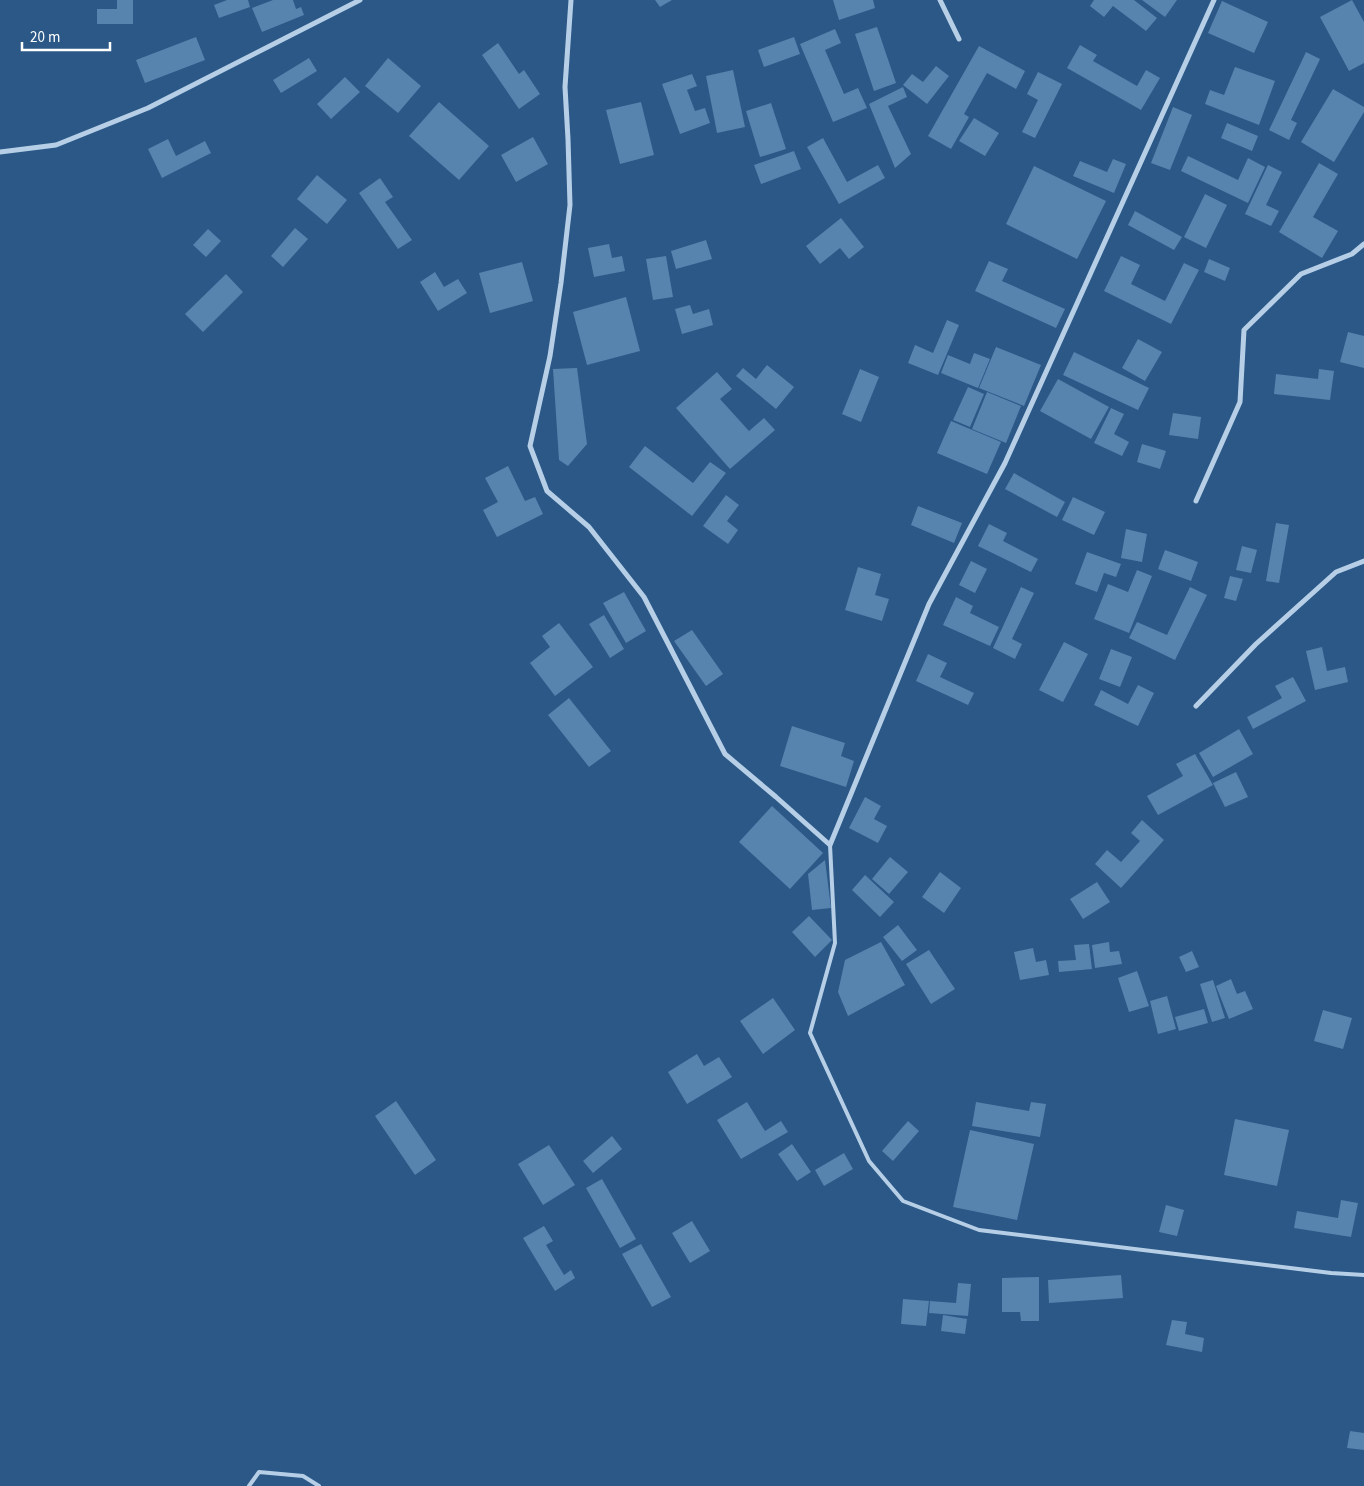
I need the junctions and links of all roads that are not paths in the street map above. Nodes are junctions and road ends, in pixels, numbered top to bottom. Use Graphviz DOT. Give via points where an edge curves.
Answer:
graph roads {
  1 [pos="360,0"];
  2 [pos="571,0"];
  3 [pos="940,0"];
  4 [pos="1214,0"];
  5 [pos="959,39"];
  6 [pos="0,152"];
  7 [pos="1364,244"];
  8 [pos="1196,501"];
  9 [pos="1364,561"];
  10 [pos="1196,706"];
  11 [pos="830,845"];
  12 [pos="1364,1275"];
  13 [pos="249,1486"];
  14 [pos="319,1486"];
  1 -- 6 [label="street" via="148,108 56,145"];
  2 -- 11 [label="street" via="564,87 570,205 556,320 530,446 547,491 589,527 644,597 725,754"];
  3 -- 5 [label="street"];
  4 -- 11 [label="street" via="1005,463 930,604"];
  7 -- 8 [label="street" via="1352,254 1301,274 1244,330 1240,402"];
  9 -- 10 [label="street" via="1336,572 1256,644"];
  11 -- 12 [label="lane" via="835,943 810,1033 870,1161 903,1201 979,1230"];
  13 -- 14 [label="lane" via="259,1472 303,1476"];
}
